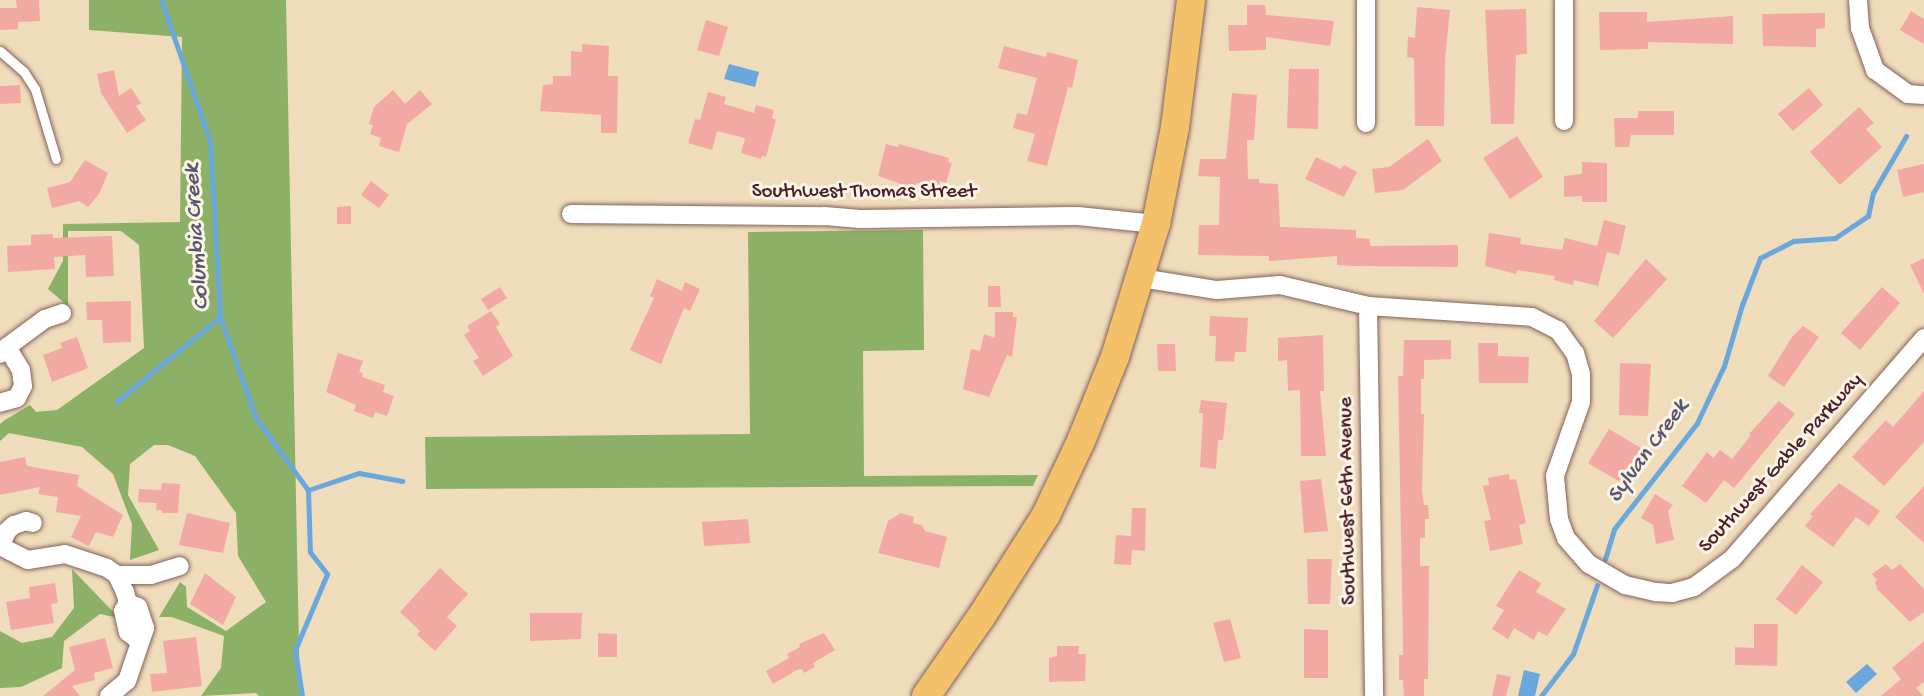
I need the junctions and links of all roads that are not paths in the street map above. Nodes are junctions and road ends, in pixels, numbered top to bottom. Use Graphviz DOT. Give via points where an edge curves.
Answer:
graph roads {
  1 [pos="1191,0"];
  2 [pos="1366,0"];
  3 [pos="1564,0"];
  4 [pos="1858,0"];
  5 [pos="0,51"];
  6 [pos="1924,95"];
  7 [pos="1564,121"];
  8 [pos="1366,123"];
  9 [pos="56,159"];
  10 [pos="570,214"];
  11 [pos="1156,224"];
  12 [pos="1140,278"];
  13 [pos="1368,306"];
  14 [pos="62,313"];
  15 [pos="1924,338"];
  16 [pos="4,350"];
  17 [pos="0,403"];
  18 [pos="33,523"];
  19 [pos="0,547"];
  20 [pos="180,566"];
  21 [pos="117,575"];
  22 [pos="108,696"];
  23 [pos="926,696"];
  24 [pos="1374,696"];
  1 -- 11 [label="main road"];
  2 -- 8 [label="street"];
  3 -- 7 [label="street"];
  4 -- 6 [label="street" via="1860,28 1875,70 1908,94"];
  5 -- 9 [label="lane" via="24,72 34,89"];
  10 -- 11 [label="street, Southwest Thomas Street" via="860,219 1078,216"];
  11 -- 12 [label="main road"];
  12 -- 13 [label="street, Southwest Gable Parkway" via="1217,290 1280,285"];
  12 -- 23 [label="main road" via="1097,402 1046,515"];
  13 -- 15 [label="street, Southwest Gable Parkway" via="1532,317 1558,330 1575,353 1581,374 1581,402 1555,476 1556,504 1566,538 1588,564 1625,585 1672,593 1694,587 1732,559"];
  13 -- 24 [label="street, Southwest 66th Avenue"];
  14 -- 16 [label="street" via="45,319"];
  16 -- 17 [label="street" via="21,370 23,386 17,398"];
  18 -- 19 [label="street" via="14,525"];
  19 -- 21 [label="street" via="28,559 65,554"];
  20 -- 21 [label="street" via="151,575"];
  21 -- 22 [label="street" via="128,603 138,607 145,628 127,681"];
}
